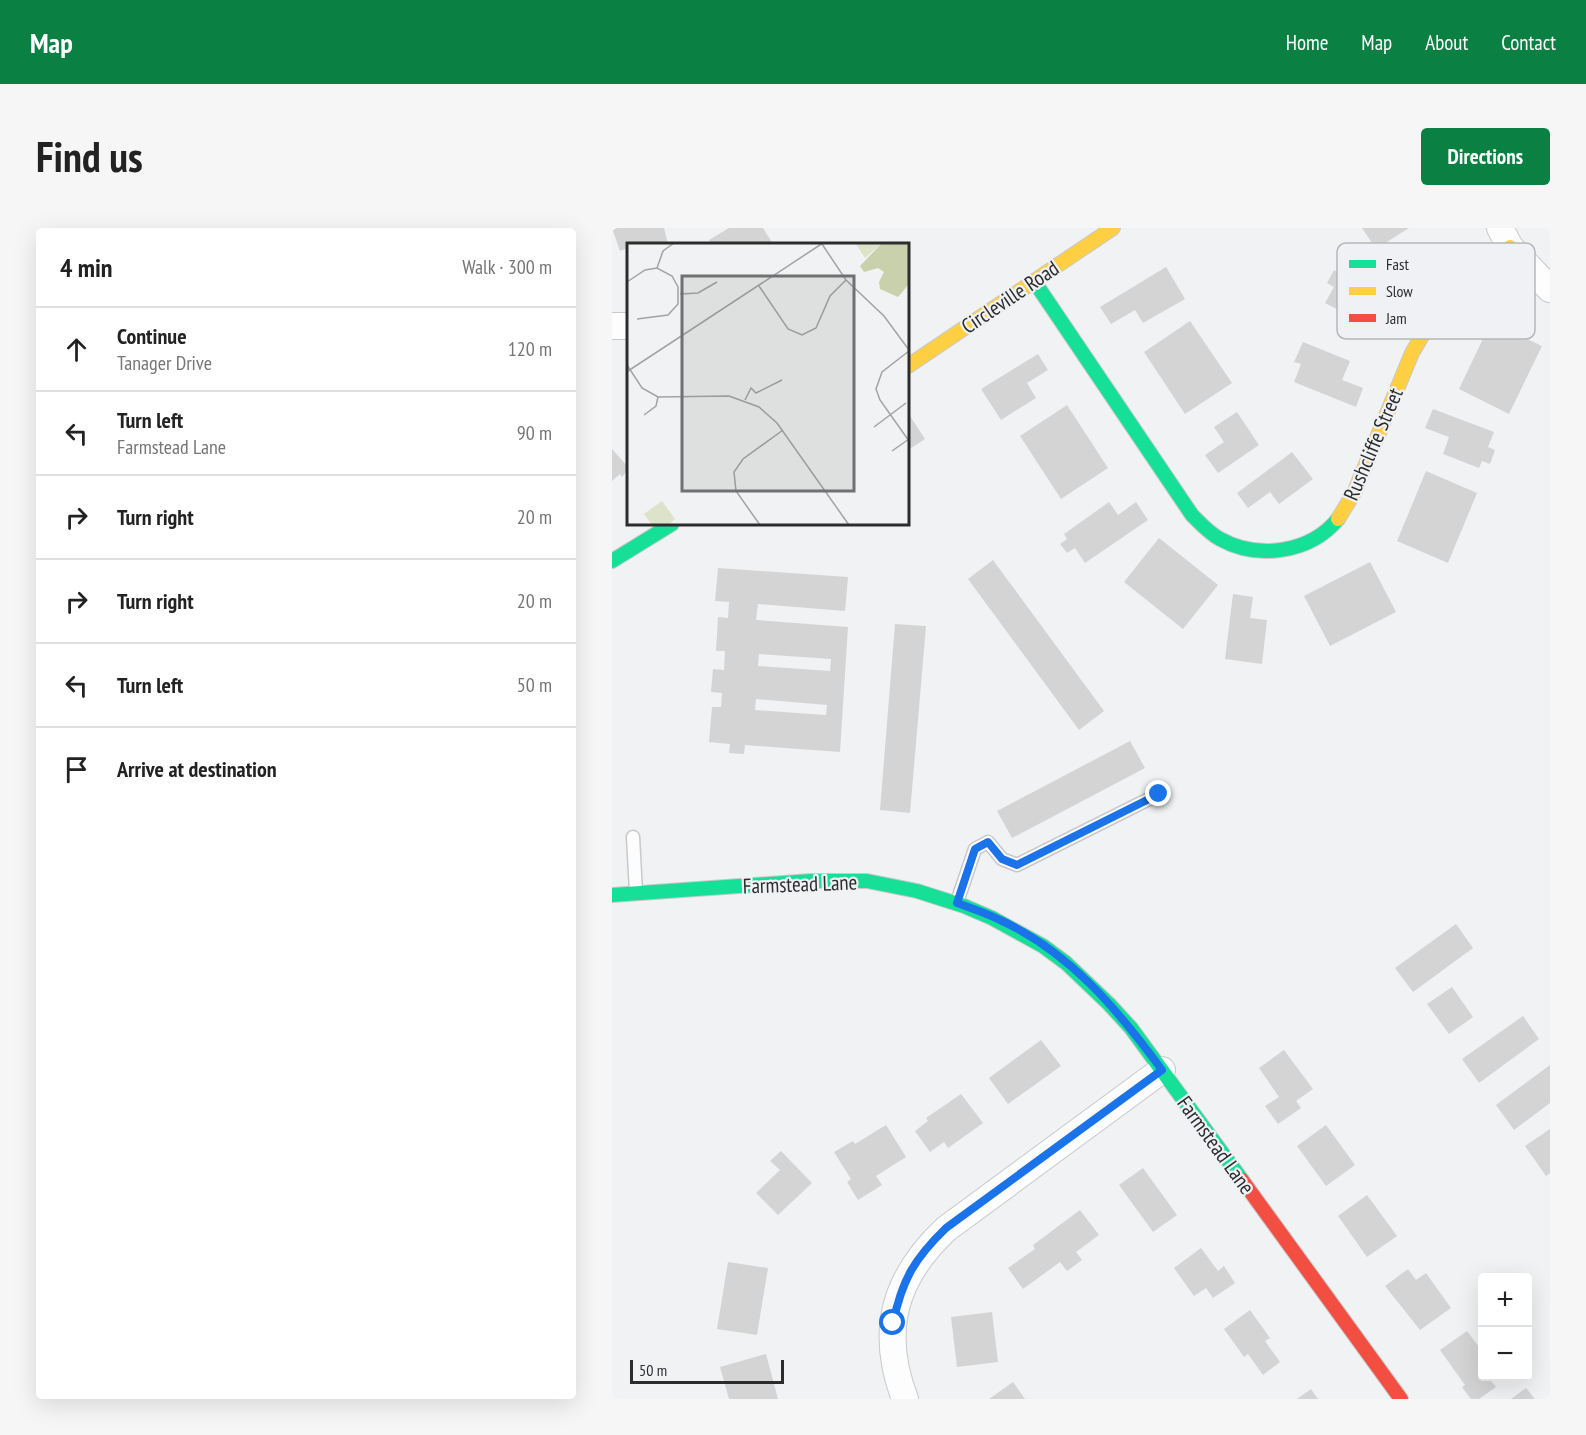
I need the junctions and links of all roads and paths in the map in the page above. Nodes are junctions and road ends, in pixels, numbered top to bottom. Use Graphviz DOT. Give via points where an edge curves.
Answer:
graph roads {
  1 [pos="1113,228"];
  2 [pos="1535,272"];
  3 [pos="1034,281"];
  4 [pos="1550,289"];
  5 [pos="1419,339"];
  6 [pos="909,365"];
  7 [pos="670,525"];
  8 [pos="612,561"];
  9 [pos="1159,794"];
  10 [pos="633,837"];
  11 [pos="636,893"];
  12 [pos="612,895"];
  13 [pos="957,903"];
  14 [pos="1162,1070"];
  15 [pos="905,1399"];
  16 [pos="1401,1399"];
  1 -- 3 [label="street, Circleville Road"];
  2 -- 4 [label="street"];
  3 -- 5 [label="street, Rushcliffe Street" via="1192,515 1222,541 1243,549 1290,549 1330,529 1354,493"];
  3 -- 6 [label="street, Circleville Road"];
  7 -- 8 [label="street"];
  9 -- 13 [label="lane" via="1017,865 1002,859 988,842 975,849"];
  10 -- 11 [label="lane"];
  11 -- 12 [label="street, Farmstead Lane"];
  11 -- 13 [label="street, Farmstead Lane" via="830,880 912,889"];
  13 -- 14 [label="street, Farmstead Lane" via="1001,920 1076,970 1104,996"];
  14 -- 15 [label="street" via="946,1228 926,1247 899,1295 893,1323 894,1360"];
  14 -- 16 [label="street, Farmstead Lane"];
}
